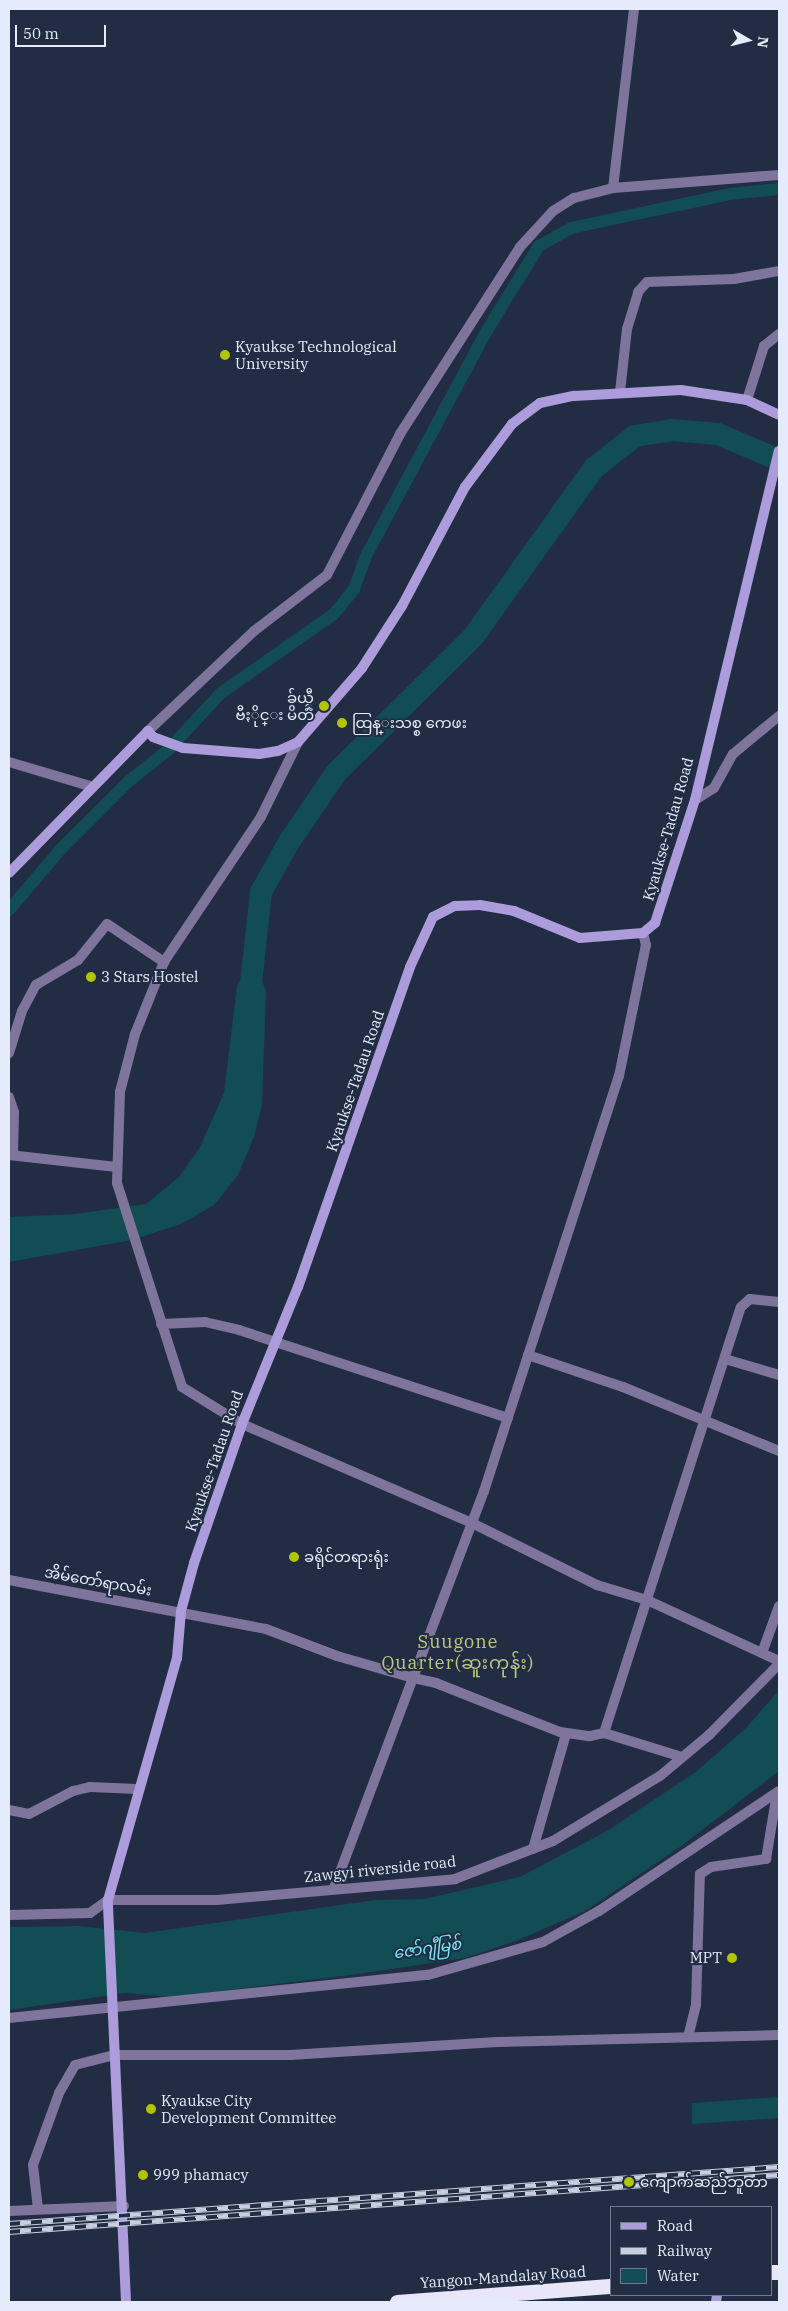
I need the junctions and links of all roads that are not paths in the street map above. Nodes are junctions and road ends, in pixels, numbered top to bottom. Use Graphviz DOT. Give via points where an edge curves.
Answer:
graph roads {
  1 [pos="634,9"];
  2 [pos="779,174"];
  3 [pos="613,188"];
  4 [pos="779,271"];
  5 [pos="779,334"];
  6 [pos="620,392"];
  7 [pos="747,400"];
  8 [pos="779,415"];
  9 [pos="779,451"];
  10 [pos="779,716"];
  11 [pos="148,731"];
  12 [pos="298,742"];
  13 [pos="9,762"];
  14 [pos="90,786"];
  15 [pos="695,800"];
  16 [pos="9,873"];
  17 [pos="643,933"];
  18 [pos="164,962"];
  19 [pos="9,1053"];
  20 [pos="9,1096"];
  21 [pos="11,1155"];
  22 [pos="116,1167"];
  23 [pos="779,1302"];
  24 [pos="161,1324"];
  25 [pos="272,1343"];
  26 [pos="528,1355"];
  27 [pos="725,1359"];
  28 [pos="779,1375"];
  29 [pos="508,1418"];
  30 [pos="704,1423"];
  31 [pos="242,1424"];
  32 [pos="779,1451"];
  33 [pos="472,1523"];
  34 [pos="9,1580"];
  35 [pos="647,1600"];
  36 [pos="779,1606"];
  37 [pos="181,1611"];
  38 [pos="762,1653"];
  39 [pos="779,1662"];
  40 [pos="413,1678"];
  41 [pos="604,1733"];
  42 [pos="566,1734"];
  43 [pos="682,1757"];
  44 [pos="137,1789"];
  45 [pos="778,1792"];
  46 [pos="9,1810"];
  47 [pos="533,1849"];
  48 [pos="334,1888"];
  49 [pos="108,1900"];
  50 [pos="9,1915"];
  51 [pos="113,2003"];
  52 [pos="9,2018"];
  53 [pos="779,2035"];
  54 [pos="688,2037"];
  55 [pos="114,2055"];
  56 [pos="124,2206"];
  57 [pos="38,2209"];
  58 [pos="9,2211"];
  59 [pos="610,2286"];
  60 [pos="516,2299"];
  61 [pos="126,2302"];
  62 [pos="397,2302"];
  1 -- 3 [label="street"];
  2 -- 3 [label="street"];
  3 -- 11 [label="street" via="574,198 553,210 520,247 400,434 327,575 254,631"];
  4 -- 6 [label="street" via="734,279 647,282 638,292 627,329"];
  5 -- 7 [label="street" via="764,346"];
  6 -- 7 [label="main road" via="680,390"];
  6 -- 12 [label="main road" via="540,404 512,424 465,486 402,606 362,668"];
  7 -- 8 [label="main road"];
  9 -- 15 [label="main road, Kyaukse-Tadau Road"];
  10 -- 15 [label="street" via="732,754 714,788"];
  11 -- 12 [label="main road" via="162,741 183,748 259,754 278,751"];
  11 -- 14 [label="main road"];
  12 -- 18 [label="street" via="261,817"];
  13 -- 14 [label="street"];
  14 -- 16 [label="main road"];
  15 -- 17 [label="main road, Kyaukse-Tadau Road" via="668,892 655,923"];
  17 -- 25 [label="main road, Kyaukse-Tadau Road" via="580,938 514,911 480,905 455,906 433,917 410,967 298,1287"];
  17 -- 26 [label="street" via="646,946 619,1076"];
  18 -- 19 [label="street" via="107,924 78,960 36,985 22,1011"];
  18 -- 22 [label="street" via="135,1034 120,1092"];
  20 -- 21 [label="street" via="14,1112"];
  21 -- 22 [label="street"];
  22 -- 24 [label="street" via="120,1195 145,1264"];
  23 -- 27 [label="street" via="750,1299 742,1307"];
  24 -- 25 [label="street" via="205,1322 239,1330"];
  24 -- 31 [label="street" via="182,1387"];
  25 -- 29 [label="street"];
  25 -- 31 [label="main road, Kyaukse-Tadau Road"];
  26 -- 29 [label="street"];
  26 -- 30 [label="street" via="624,1387"];
  27 -- 28 [label="street"];
  27 -- 30 [label="street"];
  29 -- 33 [label="street"];
  30 -- 32 [label="street"];
  30 -- 35 [label="street"];
  31 -- 33 [label="street"];
  31 -- 37 [label="main road, Kyaukse-Tadau Road"];
  33 -- 35 [label="street" via="597,1585"];
  33 -- 40 [label="street"];
  34 -- 37 [label="street, အိမ်တော်ရာလမ်း"];
  35 -- 38 [label="street"];
  35 -- 41 [label="street"];
  36 -- 38 [label="street"];
  37 -- 40 [label="street, အိမ်တော်ရာလမ်း" via="266,1629"];
  37 -- 44 [label="main road, Kyaukse-Tadau Road" via="177,1658"];
  38 -- 39 [label="street"];
  39 -- 43 [label="street, Zawgyi riverside road"];
  40 -- 42 [label="street, အိမ်တော်ရာလမ်း" via="436,1683"];
  40 -- 48 [label="street"];
  41 -- 42 [label="street"];
  41 -- 43 [label="street"];
  42 -- 47 [label="street"];
  43 -- 47 [label="street, Zawgyi riverside road" via="660,1776 552,1841"];
  44 -- 46 [label="street" via="90,1787 73,1791 29,1814"];
  44 -- 49 [label="main road, Kyaukse-Tadau Road"];
  45 -- 51 [label="street" via="599,1911 543,1942 428,1975"];
  45 -- 54 [label="street" via="766,1859 711,1867 700,1874 696,2005"];
  47 -- 48 [label="street, Zawgyi riverside road" via="454,1879"];
  48 -- 49 [label="street, Zawgyi riverside road" via="217,1900"];
  49 -- 50 [label="street" via="90,1913"];
  49 -- 51 [label="main road, Kyaukse-Tadau Road"];
  51 -- 52 [label="street"];
  51 -- 55 [label="main road, Kyaukse-Tadau Road"];
  53 -- 54 [label="street"];
  54 -- 55 [label="street" via="497,2042 290,2055"];
  55 -- 56 [label="main road, Kyaukse-Tadau Road"];
  55 -- 57 [label="street" via="74,2065 59,2093 33,2165"];
  56 -- 57 [label="street"];
  56 -- 61 [label="main road, Kyaukse-Tadau Road"];
  57 -- 58 [label="street"];
  59 -- 60 [label="highway, Yangon-Mandalay Road"];
  60 -- 62 [label="highway, Yangon-Mandalay Road"];
}
